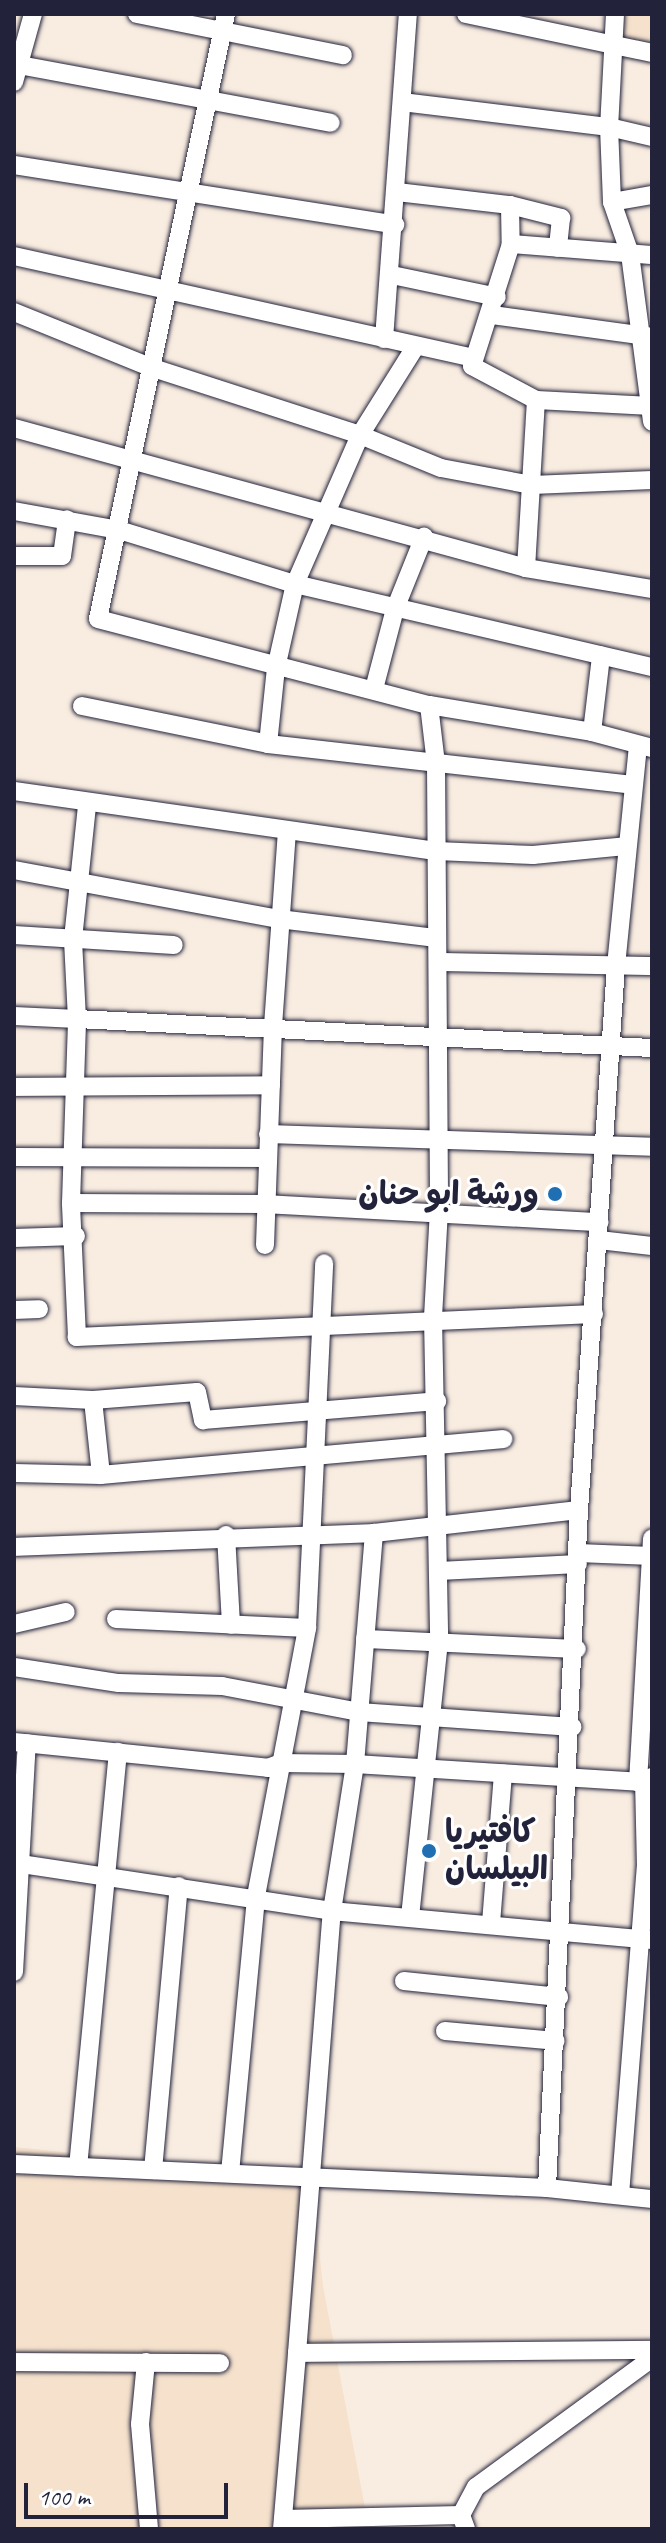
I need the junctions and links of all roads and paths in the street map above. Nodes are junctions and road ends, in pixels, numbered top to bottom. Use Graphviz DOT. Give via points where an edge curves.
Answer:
graph roads {
  1 [pos="33,14"];
  2 [pos="137,14"];
  3 [pos="408,14"];
  4 [pos="466,14"];
  5 [pos="615,14"];
  6 [pos="493,18"];
  7 [pos="224,22"];
  8 [pos="613,44"];
  9 [pos="652,53"];
  10 [pos="343,55"];
  11 [pos="15,70"];
  12 [pos="208,100"];
  13 [pos="402,102"];
  14 [pos="331,123"];
  15 [pos="609,127"];
  16 [pos="652,137"];
  17 [pos="14,165"];
  18 [pos="189,192"];
  19 [pos="397,192"];
  20 [pos="652,195"];
  21 [pos="612,202"];
  22 [pos="510,205"];
  23 [pos="395,225"];
  24 [pos="511,244"];
  25 [pos="558,248"];
  26 [pos="630,254"];
  27 [pos="652,255"];
  28 [pos="14,256"];
  29 [pos="392,275"];
  30 [pos="166,287"];
  31 [pos="497,297"];
  32 [pos="14,312"];
  33 [pos="492,315"];
  34 [pos="648,337"];
  35 [pos="384,339"];
  36 [pos="414,349"];
  37 [pos="474,358"];
  38 [pos="150,367"];
  39 [pos="536,400"];
  40 [pos="652,411"];
  41 [pos="14,428"];
  42 [pos="360,435"];
  43 [pos="134,457"];
  44 [pos="652,480"];
  45 [pos="532,485"];
  46 [pos="323,510"];
  47 [pos="14,511"];
  48 [pos="67,519"];
  49 [pos="119,530"];
  50 [pos="424,537"];
  51 [pos="14,556"];
  52 [pos="526,568"];
  53 [pos="295,584"];
  54 [pos="652,589"];
  55 [pos="395,609"];
  56 [pos="601,656"];
  57 [pos="652,667"];
  58 [pos="276,668"];
  59 [pos="374,689"];
  60 [pos="429,705"];
  61 [pos="82,706"];
  62 [pos="592,732"];
  63 [pos="268,744"];
  64 [pos="645,746"];
  65 [pos="436,764"];
  66 [pos="633,785"];
  67 [pos="14,791"];
  68 [pos="87,805"];
  69 [pos="287,832"];
  70 [pos="626,846"];
  71 [pos="436,851"];
  72 [pos="14,870"];
  73 [pos="77,880"];
  74 [pos="279,919"];
  75 [pos="14,935"];
  76 [pos="437,938"];
  77 [pos="73,939"];
  78 [pos="174,945"];
  79 [pos="438,962"];
  80 [pos="616,966"];
  81 [pos="652,966"];
  82 [pos="14,1016"];
  83 [pos="77,1019"];
  84 [pos="273,1026"];
  85 [pos="437,1038"];
  86 [pos="612,1046"];
  87 [pos="652,1048"];
  88 [pos="271,1085"];
  89 [pos="14,1087"];
  90 [pos="74,1089"];
  91 [pos="268,1134"];
  92 [pos="439,1138"];
  93 [pos="606,1147"];
  94 [pos="652,1147"];
  95 [pos="73,1155"];
  96 [pos="14,1157"];
  97 [pos="267,1158"];
  98 [pos="71,1203"];
  99 [pos="264,1204"];
  100 [pos="439,1210"];
  101 [pos="600,1231"];
  102 [pos="76,1236"];
  103 [pos="14,1238"];
  104 [pos="265,1245"];
  105 [pos="652,1246"];
  106 [pos="324,1263"];
  107 [pos="39,1309"];
  108 [pos="14,1310"];
  109 [pos="594,1314"];
  110 [pos="433,1317"];
  111 [pos="321,1329"];
  112 [pos="14,1396"];
  113 [pos="93,1400"];
  114 [pos="437,1401"];
  115 [pos="317,1408"];
  116 [pos="503,1439"];
  117 [pos="438,1445"];
  118 [pos="315,1454"];
  119 [pos="14,1473"];
  120 [pos="101,1475"];
  121 [pos="579,1510"];
  122 [pos="438,1524"];
  123 [pos="374,1533"];
  124 [pos="311,1534"];
  125 [pos="226,1535"];
  126 [pos="14,1547"];
  127 [pos="652,1550"];
  128 [pos="578,1558"];
  129 [pos="439,1571"];
  130 [pos="66,1612"];
  131 [pos="116,1619"];
  132 [pos="14,1624"];
  133 [pos="231,1625"];
  134 [pos="307,1628"];
  135 [pos="365,1639"];
  136 [pos="439,1641"];
  137 [pos="577,1649"];
  138 [pos="14,1667"];
  139 [pos="292,1696"];
  140 [pos="359,1712"];
  141 [pos="431,1718"];
  142 [pos="572,1727"];
  143 [pos="21,1743"];
  144 [pos="118,1752"];
  145 [pos="281,1763"];
  146 [pos="355,1764"];
  147 [pos="427,1768"];
  148 [pos="503,1773"];
  149 [pos="570,1778"];
  150 [pos="645,1780"];
  151 [pos="21,1864"];
  152 [pos="649,1867"];
  153 [pos="107,1876"];
  154 [pos="179,1886"];
  155 [pos="256,1896"];
  156 [pos="332,1911"];
  157 [pos="410,1915"];
  158 [pos="491,1923"];
  159 [pos="563,1930"];
  160 [pos="646,1939"];
  161 [pos="14,1972"];
  162 [pos="404,1981"];
  163 [pos="559,1997"];
  164 [pos="445,2031"];
  165 [pos="556,2041"];
  166 [pos="14,2164"];
  167 [pos="78,2167"];
  168 [pos="153,2170"];
  169 [pos="230,2173"];
  170 [pos="311,2177"];
  171 [pos="547,2188"];
  172 [pos="620,2195"];
  173 [pos="652,2199"];
  174 [pos="652,2350"];
  175 [pos="297,2353"];
  176 [pos="652,2358"];
  177 [pos="14,2362"];
  178 [pos="146,2362"];
  179 [pos="220,2363"];
  180 [pos="463,2522"];
  181 [pos="283,2524"];
  182 [pos="149,2529"];
  1 -- 11 [label="street"];
  2 -- 7 [label="street"];
  3 -- 13 [label="street"];
  4 -- 6 [label="street"];
  5 -- 8 [label="street"];
  6 -- 8 [label="street"];
  7 -- 10 [label="street"];
  7 -- 12 [label="street"];
  8 -- 9 [label="street"];
  8 -- 15 [label="street"];
  11 -- 12 [label="street"];
  12 -- 14 [label="street"];
  12 -- 18 [label="street"];
  13 -- 15 [label="street"];
  13 -- 19 [label="street"];
  15 -- 16 [label="street"];
  15 -- 21 [label="street"];
  17 -- 18 [label="street"];
  18 -- 23 [label="street"];
  18 -- 30 [label="street"];
  19 -- 22 [label="street"];
  19 -- 23 [label="street"];
  20 -- 21 [label="street"];
  21 -- 26 [label="street"];
  22 -- 24 [label="street"];
  22 -- 25 [label="street" via="561,218"];
  23 -- 29 [label="street"];
  24 -- 25 [label="street"];
  24 -- 31 [label="street"];
  25 -- 26 [label="street"];
  26 -- 27 [label="street"];
  26 -- 34 [label="street"];
  28 -- 30 [label="street"];
  29 -- 31 [label="street"];
  29 -- 35 [label="street"];
  30 -- 35 [label="street"];
  30 -- 38 [label="street"];
  31 -- 33 [label="street"];
  32 -- 38 [label="street"];
  33 -- 34 [label="street"];
  33 -- 37 [label="street"];
  34 -- 40 [label="street"];
  35 -- 36 [label="street"];
  36 -- 37 [label="street"];
  36 -- 42 [label="street"];
  37 -- 39 [label="street" via="472,366"];
  38 -- 42 [label="street"];
  38 -- 43 [label="street"];
  39 -- 40 [label="street"];
  39 -- 45 [label="street"];
  41 -- 43 [label="street"];
  42 -- 45 [label="street" via="441,468"];
  42 -- 46 [label="street"];
  43 -- 46 [label="street"];
  43 -- 49 [label="street"];
  44 -- 45 [label="street"];
  45 -- 52 [label="street"];
  46 -- 50 [label="street"];
  46 -- 53 [label="street"];
  47 -- 48 [label="street"];
  48 -- 49 [label="street"];
  48 -- 51 [label="street" via="62,556"];
  49 -- 53 [label="street"];
  49 -- 58 [label="street" via="98,619"];
  50 -- 52 [label="street"];
  50 -- 55 [label="street"];
  52 -- 54 [label="street"];
  53 -- 55 [label="street"];
  53 -- 58 [label="street"];
  55 -- 56 [label="street"];
  55 -- 59 [label="street"];
  56 -- 57 [label="street"];
  56 -- 62 [label="street"];
  58 -- 59 [label="street"];
  58 -- 63 [label="street"];
  59 -- 60 [label="street"];
  60 -- 62 [label="street"];
  60 -- 65 [label="street"];
  61 -- 63 [label="street"];
  62 -- 64 [label="street"];
  63 -- 65 [label="street"];
  64 -- 66 [label="street"];
  65 -- 66 [label="street" via="539,770"];
  65 -- 71 [label="street"];
  66 -- 70 [label="street"];
  67 -- 68 [label="street"];
  68 -- 69 [label="street"];
  68 -- 73 [label="street"];
  69 -- 71 [label="street"];
  69 -- 74 [label="street"];
  70 -- 71 [label="street" via="533,855"];
  70 -- 80 [label="street"];
  71 -- 76 [label="street"];
  72 -- 73 [label="street"];
  73 -- 74 [label="street"];
  73 -- 77 [label="street"];
  74 -- 76 [label="street"];
  74 -- 84 [label="street"];
  75 -- 77 [label="street"];
  76 -- 79 [label="street"];
  77 -- 78 [label="street"];
  77 -- 83 [label="street"];
  79 -- 80 [label="street"];
  79 -- 85 [label="street"];
  80 -- 81 [label="street"];
  80 -- 86 [label="street"];
  82 -- 83 [label="street"];
  83 -- 84 [label="street"];
  83 -- 90 [label="street"];
  84 -- 85 [label="street"];
  84 -- 88 [label="street"];
  85 -- 86 [label="street"];
  85 -- 92 [label="street"];
  86 -- 87 [label="street"];
  86 -- 93 [label="street"];
  88 -- 90 [label="street"];
  88 -- 91 [label="street"];
  89 -- 90 [label="street"];
  90 -- 95 [label="street"];
  91 -- 92 [label="street"];
  91 -- 97 [label="street"];
  92 -- 93 [label="street"];
  92 -- 100 [label="street"];
  93 -- 94 [label="street"];
  93 -- 101 [label="street"];
  95 -- 96 [label="street"];
  95 -- 97 [label="street"];
  95 -- 98 [label="street"];
  97 -- 99 [label="street"];
  98 -- 99 [label="street"];
  98 -- 102 [label="street"];
  99 -- 100 [label="street"];
  99 -- 104 [label="street"];
  100 -- 101 [label="street"];
  100 -- 110 [label="street"];
  101 -- 105 [label="street"];
  101 -- 109 [label="street"];
  102 -- 103 [label="street"];
  102 -- 111 [label="street" via="77,1337"];
  106 -- 111 [label="street"];
  107 -- 108 [label="street"];
  109 -- 110 [label="street"];
  109 -- 121 [label="street"];
  110 -- 111 [label="street" via="334,1322"];
  110 -- 114 [label="street"];
  111 -- 115 [label="street"];
  112 -- 113 [label="street"];
  113 -- 115 [label="street" via="197,1392 203,1420"];
  113 -- 120 [label="street"];
  114 -- 115 [label="street"];
  114 -- 117 [label="street"];
  115 -- 118 [label="street"];
  116 -- 117 [label="street"];
  117 -- 118 [label="street"];
  117 -- 122 [label="street"];
  118 -- 120 [label="street"];
  118 -- 124 [label="street"];
  119 -- 120 [label="street"];
  121 -- 122 [label="street"];
  121 -- 128 [label="street"];
  122 -- 123 [label="street"];
  122 -- 129 [label="street"];
  123 -- 124 [label="street"];
  123 -- 135 [label="street"];
  124 -- 125 [label="street"];
  124 -- 134 [label="street"];
  125 -- 126 [label="street"];
  125 -- 133 [label="street"];
  127 -- 128 [label="street"];
  127 -- 150 [label="street"];
  128 -- 129 [label="street"];
  128 -- 137 [label="street"];
  129 -- 136 [label="street"];
  130 -- 132 [label="street"];
  131 -- 133 [label="street"];
  133 -- 134 [label="street"];
  134 -- 139 [label="street"];
  135 -- 136 [label="street"];
  135 -- 140 [label="street"];
  136 -- 137 [label="street"];
  136 -- 141 [label="street"];
  137 -- 142 [label="street"];
  138 -- 139 [label="street" via="119,1683 222,1686"];
  139 -- 140 [label="street"];
  139 -- 145 [label="street"];
  140 -- 141 [label="street"];
  140 -- 146 [label="street"];
  141 -- 142 [label="street"];
  141 -- 147 [label="street"];
  142 -- 149 [label="street"];
  143 -- 144 [label="street"];
  143 -- 151 [label="street"];
  144 -- 145 [label="street" via="268,1768"];
  144 -- 153 [label="street"];
  145 -- 146 [label="street"];
  145 -- 155 [label="street"];
  146 -- 147 [label="street"];
  146 -- 156 [label="street"];
  147 -- 148 [label="street"];
  147 -- 157 [label="street"];
  148 -- 149 [label="street"];
  148 -- 158 [label="street"];
  149 -- 150 [label="street"];
  149 -- 159 [label="street"];
  150 -- 152 [label="street"];
  151 -- 153 [label="street"];
  151 -- 161 [label="street"];
  152 -- 160 [label="street"];
  153 -- 154 [label="street"];
  153 -- 167 [label="street"];
  154 -- 155 [label="street"];
  154 -- 168 [label="street"];
  155 -- 156 [label="street"];
  155 -- 169 [label="street"];
  156 -- 157 [label="street"];
  156 -- 170 [label="street"];
  157 -- 158 [label="street"];
  158 -- 159 [label="street"];
  159 -- 160 [label="street"];
  159 -- 163 [label="street"];
  160 -- 172 [label="street"];
  162 -- 163 [label="street"];
  163 -- 165 [label="street"];
  164 -- 165 [label="street"];
  165 -- 171 [label="street"];
  166 -- 167 [label="street"];
  167 -- 168 [label="street"];
  168 -- 169 [label="street"];
  169 -- 170 [label="street"];
  170 -- 171 [label="street"];
  170 -- 175 [label="street"];
  171 -- 172 [label="street"];
  172 -- 173 [label="street"];
  174 -- 175 [label="street"];
  175 -- 181 [label="street"];
  176 -- 180 [label="street" via="476,2487"];
  177 -- 178 [label="street"];
  178 -- 179 [label="street"];
  178 -- 182 [label="street" via="140,2424"];
  180 -- 181 [label="street"];
}
